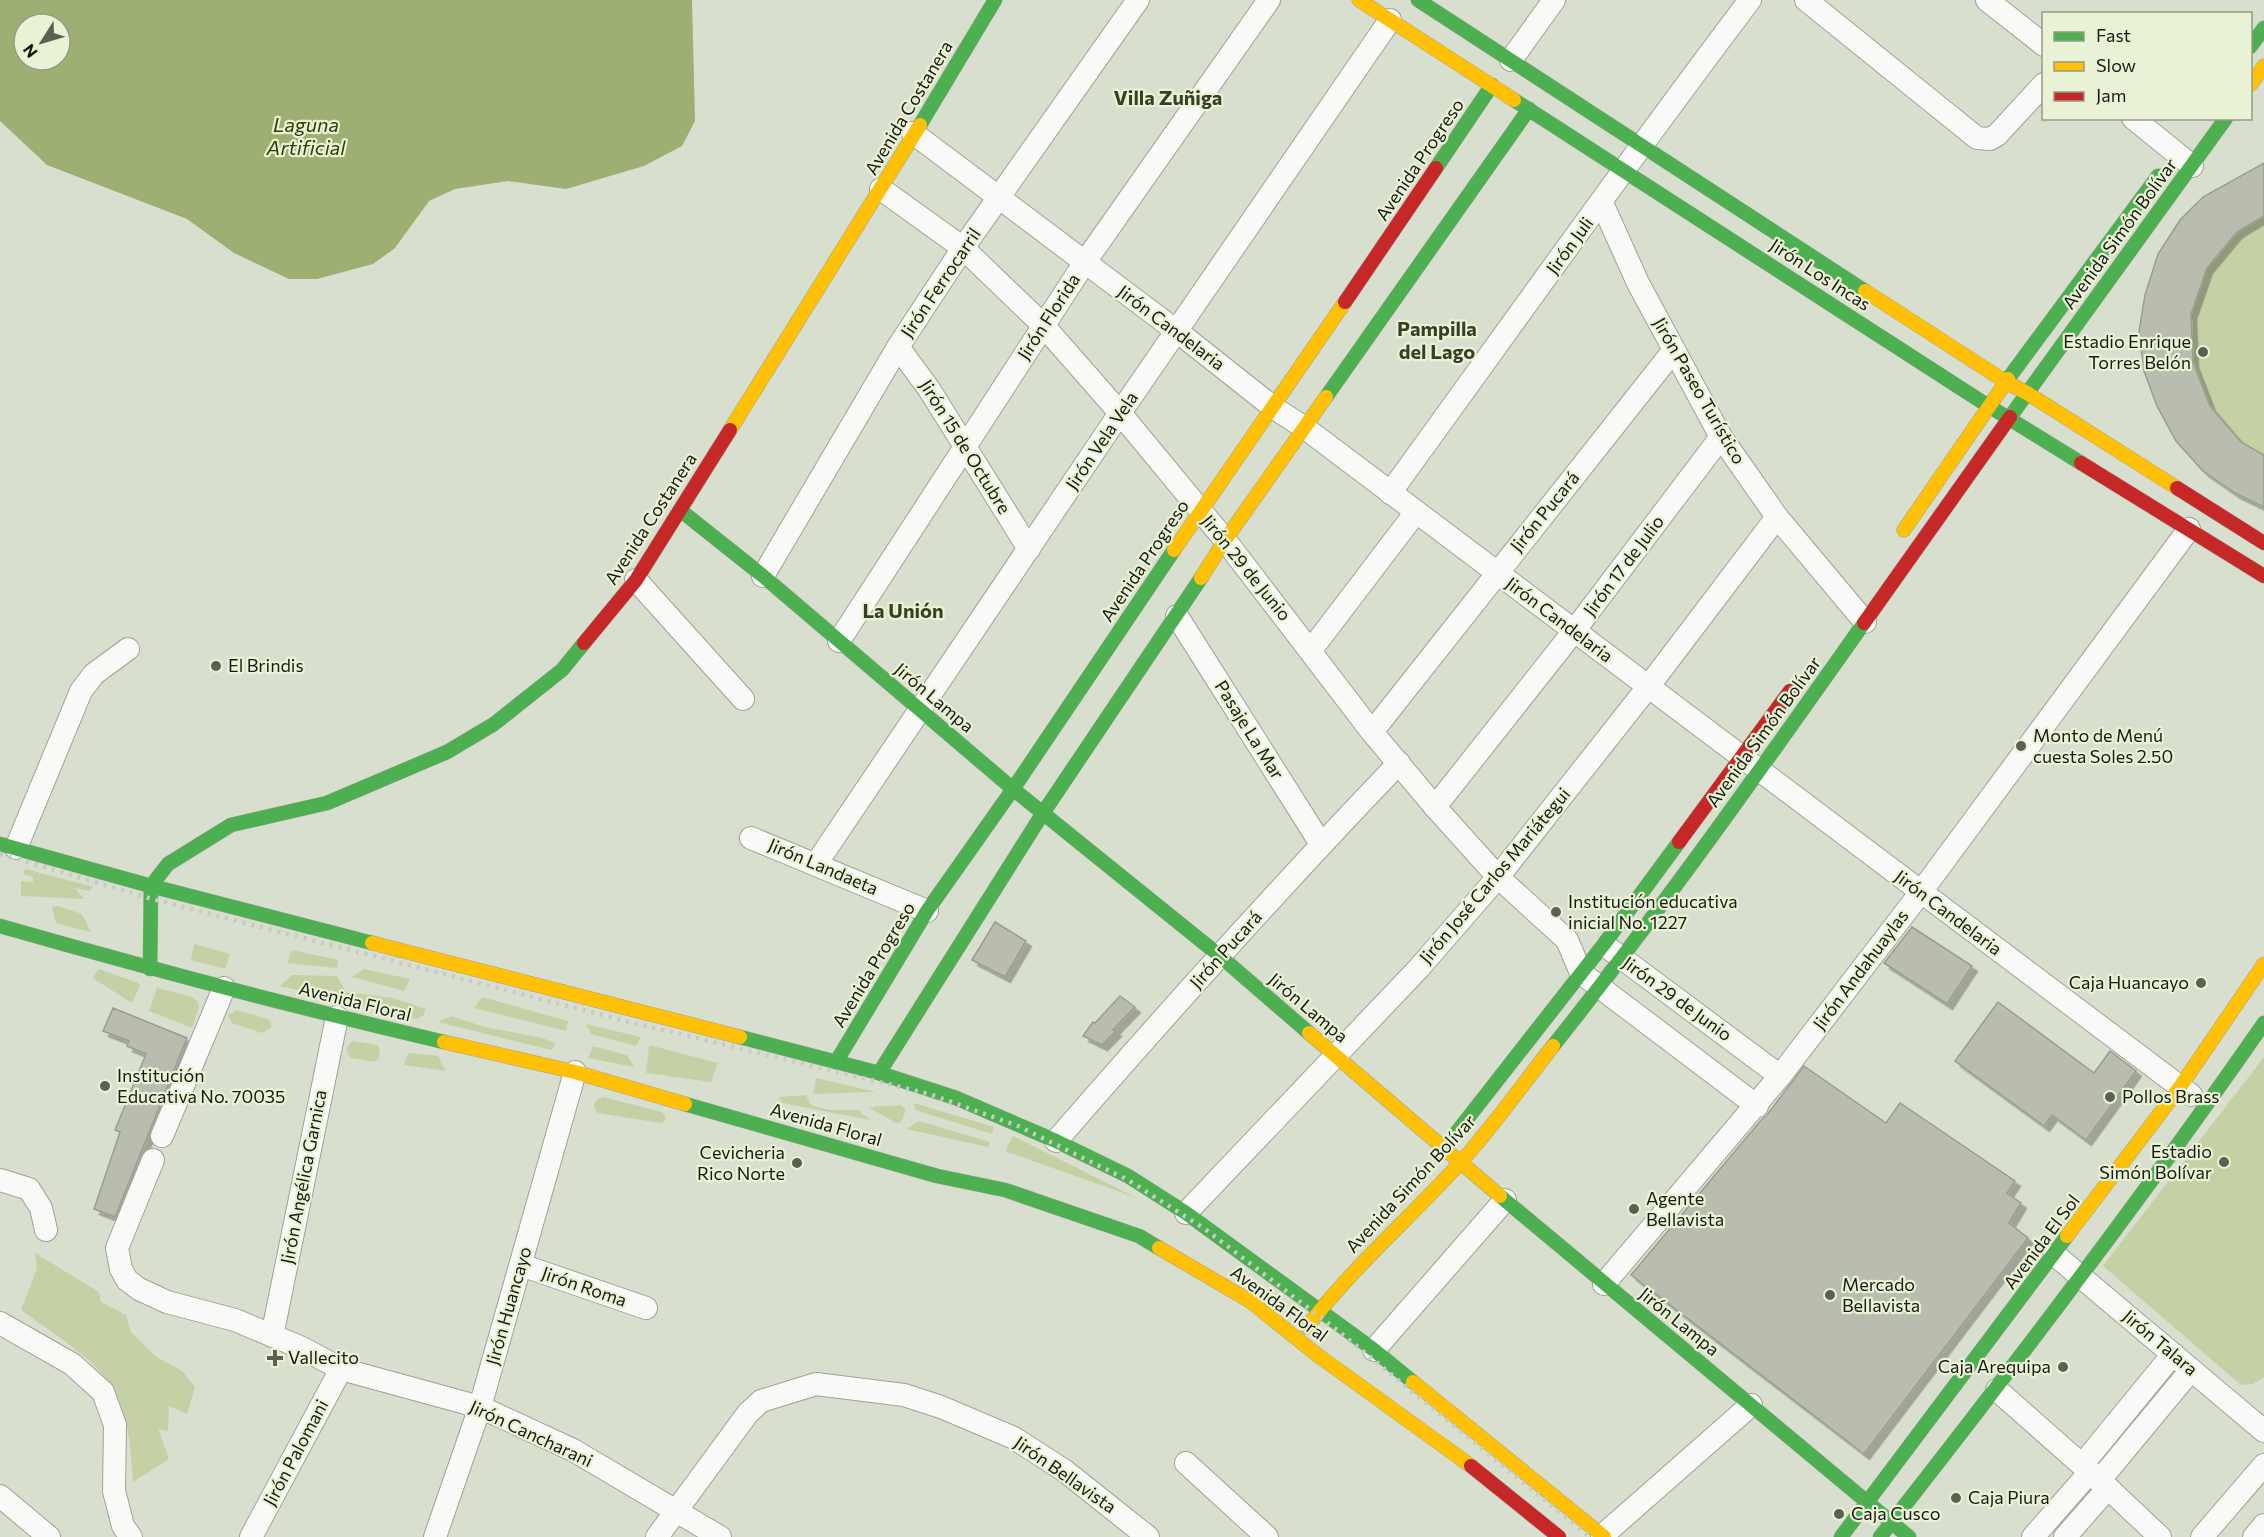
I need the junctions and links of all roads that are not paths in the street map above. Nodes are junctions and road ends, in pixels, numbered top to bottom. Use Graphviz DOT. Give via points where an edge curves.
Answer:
graph roads {
  1 [pos="995,0"];
  2 [pos="1138,0"];
  3 [pos="1269,0"];
  4 [pos="1359,0"];
  5 [pos="1418,0"];
  6 [pos="1554,0"];
  7 [pos="1750,0"];
  8 [pos="1806,0"];
  9 [pos="1987,0"];
  10 [pos="1390,20"];
  11 [pos="2264,28"];
  12 [pos="2042,44"];
  13 [pos="2252,44"];
  14 [pos="1511,60"];
  15 [pos="2264,66"];
  16 [pos="2252,82"];
  17 [pos="2042,85"];
  18 [pos="1492,86"];
  19 [pos="1529,109"];
  20 [pos="2135,120"];
  21 [pos="2224,120"];
  22 [pos="913,134"];
  23 [pos="1641,144"];
  24 [pos="2176,158"];
  25 [pos="1624,169"];
  26 [pos="880,189"];
  27 [pos="1000,197"];
  28 [pos="1602,203"];
  29 [pos="963,248"];
  30 [pos="1085,262"];
  31 [pos="1043,326"];
  32 [pos="1178,332"];
  33 [pos="898,347"];
  34 [pos="1674,350"];
  35 [pos="2006,382"];
  36 [pos="2027,393"];
  37 [pos="1989,406"];
  38 [pos="1274,408"];
  39 [pos="1120,413"];
  40 [pos="2010,418"];
  41 [pos="1305,428"];
  42 [pos="1721,437"];
  43 [pos="966,447"];
  44 [pos="1390,493"];
  45 [pos="680,510"];
  46 [pos="1200,511"];
  47 [pos="1416,512"];
  48 [pos="1778,517"];
  49 [pos="2189,529"];
  50 [pos="1225,540"];
  51 [pos="1897,540"];
  52 [pos="2264,543"];
  53 [pos="1029,549"];
  54 [pos="1496,573"];
  55 [pos="762,576"];
  56 [pos="2264,576"];
  57 [pos="636,580"];
  58 [pos="1855,610"];
  59 [pos="1177,616"];
  60 [pos="1574,631"];
  61 [pos="839,641"];
  62 [pos="129,649"];
  63 [pos="1311,650"];
  64 [pos="1796,682"];
  65 [pos="1648,687"];
  66 [pos="743,699"];
  67 [pos="920,709"];
  68 [pos="1372,732"];
  69 [pos="1399,763"];
  70 [pos="1751,764"];
  71 [pos="1013,789"];
  72 [pos="1435,807"];
  73 [pos="1043,813"];
  74 [pos="751,838"];
  75 [pos="1321,844"];
  76 [pos="8,846"];
  77 [pos="816,864"];
  78 [pos="1498,877"];
  79 [pos="152,886"];
  80 [pos="1921,892"];
  81 [pos="927,911"];
  82 [pos="0,926"];
  83 [pos="1567,940"];
  84 [pos="1604,944"];
  85 [pos="1220,956"];
  86 [pos="1622,959"];
  87 [pos="2264,964"];
  88 [pos="150,969"];
  89 [pos="1581,973"];
  90 [pos="1599,987"];
  91 [pos="224,988"];
  92 [pos="337,1017"];
  93 [pos="2264,1023"];
  94 [pos="1336,1055"];
  95 [pos="836,1062"];
  96 [pos="575,1072"];
  97 [pos="879,1073"];
  98 [pos="1780,1076"];
  99 [pos="2180,1087"];
  100 [pos="1756,1106"];
  101 [pos="2207,1106"];
  102 [pos="162,1136"];
  103 [pos="1056,1141"];
  104 [pos="1439,1154"];
  105 [pos="153,1160"];
  106 [pos="1460,1163"];
  107 [pos="0,1180"];
  108 [pos="1505,1200"];
  109 [pos="1186,1213"];
  110 [pos="46,1230"];
  111 [pos="2055,1256"];
  112 [pos="521,1265"];
  113 [pos="2081,1276"];
  114 [pos="1605,1284"];
  115 [pos="1309,1294"];
  116 [pos="646,1308"];
  117 [pos="1320,1310"];
  118 [pos="1288,1319"];
  119 [pos="0,1323"];
  120 [pos="272,1336"];
  121 [pos="1298,1340"];
  122 [pos="1374,1350"];
  123 [pos="2173,1354"];
  124 [pos="341,1369"];
  125 [pos="2191,1370"];
  126 [pos="1997,1390"];
  127 [pos="1752,1405"];
  128 [pos="480,1407"];
  129 [pos="2264,1431"];
  130 [pos="1186,1463"];
  131 [pos="2264,1465"];
  132 [pos="2095,1477"];
  133 [pos="0,1496"];
  134 [pos="1869,1501"];
  135 [pos="676,1510"];
  136 [pos="1892,1522"];
  137 [pos="2264,1525"];
  138 [pos="1603,1536"];
  139 [pos="49,1537"];
  140 [pos="131,1537"];
  141 [pos="251,1537"];
  142 [pos="435,1537"];
  143 [pos="657,1537"];
  144 [pos="720,1537"];
  145 [pos="1148,1537"];
  146 [pos="1267,1537"];
  147 [pos="1559,1537"];
  148 [pos="1841,1537"];
  149 [pos="1880,1537"];
  150 [pos="1909,1537"];
  151 [pos="2033,1537"];
  152 [pos="2065,1537"];
  153 [pos="2160,1537"];
  154 [pos="2202,1537"];
  155 [pos="2254,1537"];
  1 -- 22 [label="street, Avenida Costanera"];
  2 -- 27 [label="street, Jirón Ferrocarril"];
  3 -- 30 [label="street, Jirón Florida"];
  4 -- 10 [label="street, Jirón Los Incas"];
  5 -- 14 [label="street, Jirón Los Incas"];
  6 -- 14 [label="street"];
  7 -- 23 [label="street, Jirón Juli"];
  8 -- 17 [label="street" via="1977,138 1997,135"];
  9 -- 12 [label="street"];
  10 -- 18 [label="street, Jirón Los Incas"];
  10 -- 32 [label="street, Jirón Vela Vela"];
  11 -- 13 [label="street"];
  14 -- 23 [label="street, Jirón Los Incas"];
  15 -- 16 [label="street"];
  18 -- 19 [label="street, Jirón Los Incas"];
  18 -- 38 [label="street, Avenida Progreso"];
  19 -- 25 [label="street, Jirón Los Incas"];
  19 -- 41 [label="street"];
  20 -- 24 [label="street"];
  21 -- 24 [label="street, Avenida Simón Bolívar"];
  22 -- 26 [label="street, Avenida Costanera"];
  22 -- 27 [label="street, Jirón Candelaria"];
  23 -- 25 [label="street, Jirón Juli"];
  23 -- 35 [label="street, Jirón Los Incas"];
  24 -- 35 [label="street, Avenida Simón Bolívar"];
  24 -- 36 [label="street, Avenida Simón Bolívar"];
  25 -- 28 [label="street, Jirón Juli"];
  25 -- 37 [label="street, Jirón Los Incas"];
  26 -- 29 [label="street, Jirón 29 de Junio"];
  26 -- 45 [label="street, Avenida Costanera"];
  27 -- 29 [label="street, Jirón Ferrocarril"];
  27 -- 30 [label="street, Jirón Candelaria"];
  28 -- 34 [label="street, Jirón Paseo Turístico"];
  28 -- 44 [label="street, Jirón Juli"];
  29 -- 31 [label="street, Jirón 29 de Junio"];
  29 -- 33 [label="street, Jirón Ferrocarril"];
  30 -- 31 [label="street, Jirón Florida"];
  30 -- 32 [label="street, Jirón Candelaria"];
  31 -- 39 [label="street, Jirón 29 de Junio"];
  31 -- 43 [label="street, Jirón Florida"];
  32 -- 38 [label="street, Jirón Candelaria"];
  32 -- 39 [label="street, Jirón Vela Vela"];
  33 -- 43 [label="street, Jirón 15 de Octubre"];
  33 -- 55 [label="street, Jirón Ferrocarril"];
  34 -- 42 [label="street, Jirón Paseo Turístico"];
  34 -- 54 [label="street, Jirón Pucará"];
  35 -- 36 [label="street, Jirón Los Incas"];
  35 -- 37 [label="street, Avenida Simón Bolívar"];
  36 -- 40 [label="street, Avenida Simón Bolívar"];
  36 -- 52 [label="street, Jirón Los Incas"];
  37 -- 40 [label="street, Jirón Los Incas"];
  37 -- 51 [label="street, Avenida Simón Bolívar"];
  38 -- 41 [label="street, Jirón Candelaria"];
  38 -- 46 [label="street, Avenida Progreso"];
  39 -- 46 [label="street, Jirón 29 de Junio"];
  39 -- 53 [label="street, Jirón Vela Vela"];
  40 -- 49 [label="street, Jirón Los Incas"];
  40 -- 58 [label="street, Avenida Simón Bolívar"];
  41 -- 44 [label="street, Jirón Candelaria"];
  41 -- 50 [label="street"];
  42 -- 48 [label="street, Jirón Paseo Turístico"];
  42 -- 60 [label="street, Jirón 17 de Julio"];
  43 -- 53 [label="street, Jirón 15 de Octubre"];
  43 -- 61 [label="street, Jirón Florida"];
  44 -- 47 [label="street, Jirón Candelaria"];
  45 -- 55 [label="street, Jirón Lampa"];
  45 -- 57 [label="street, Avenida Costanera"];
  46 -- 50 [label="street, Jirón 29 de Junio"];
  46 -- 71 [label="street, Avenida Progreso"];
  47 -- 54 [label="street, Jirón Candelaria"];
  47 -- 63 [label="street"];
  48 -- 58 [label="street, Jirón Paseo Turístico"];
  48 -- 65 [label="street, Jirón José Carlos Mariátegui"];
  49 -- 56 [label="street, Jirón Los Incas"];
  49 -- 80 [label="street, Jirón Andahuaylas"];
  50 -- 59 [label="street"];
  50 -- 63 [label="street, Jirón 29 de Junio"];
  53 -- 67 [label="street, Jirón Vela Vela"];
  54 -- 60 [label="street, Jirón Candelaria"];
  54 -- 68 [label="street, Jirón Pucará"];
  55 -- 61 [label="street, Jirón Lampa"];
  57 -- 66 [label="street"];
  57 -- 79 [label="street, Avenida Costanera" via="562,670 494,724 447,752 327,803 231,825 168,864"];
  58 -- 70 [label="street, Avenida Simón Bolívar"];
  59 -- 73 [label="street"];
  59 -- 75 [label="street, Pasaje La Mar"];
  60 -- 65 [label="street, Jirón Candelaria"];
  60 -- 72 [label="street, Jirón 17 de Julio"];
  61 -- 67 [label="street, Jirón Lampa"];
  62 -- 76 [label="street" via="94,674 81,691"];
  63 -- 68 [label="street, Jirón 29 de Junio"];
  64 -- 70 [label="street, Avenida Simón Bolívar"];
  65 -- 70 [label="street, Jirón Candelaria"];
  65 -- 78 [label="street, Jirón José Carlos Mariátegui"];
  67 -- 71 [label="street, Jirón Lampa"];
  67 -- 77 [label="street, Jirón Vela Vela"];
  68 -- 69 [label="street, Jirón 29 de Junio"];
  69 -- 72 [label="street, Jirón 29 de Junio"];
  69 -- 75 [label="street, Jirón Pucará"];
  70 -- 80 [label="street, Jirón Candelaria"];
  70 -- 84 [label="street, Avenida Simón Bolívar"];
  70 -- 86 [label="street, Avenida Simón Bolívar"];
  71 -- 73 [label="street, Jirón Lampa"];
  71 -- 81 [label="street, Avenida Progreso"];
  72 -- 78 [label="street, Jirón 29 de Junio"];
  73 -- 85 [label="street, Jirón Lampa"];
  73 -- 97 [label="street"];
  74 -- 77 [label="street, Jirón Landaeta"];
  75 -- 85 [label="street, Jirón Pucará"];
  76 -- 79 [label="street, Avenida Floral"];
  77 -- 81 [label="street, Jirón Landaeta"];
  78 -- 83 [label="street, Jirón 29 de Junio"];
  78 -- 94 [label="street, Jirón José Carlos Mariátegui"];
  79 -- 88 [label="street"];
  79 -- 95 [label="street, Avenida Floral"];
  80 -- 98 [label="street, Jirón Andahuaylas"];
  80 -- 99 [label="street, Jirón Candelaria"];
  81 -- 95 [label="street, Avenida Progreso"];
  82 -- 88 [label="street, Avenida Floral"];
  83 -- 84 [label="street, Jirón 29 de Junio"];
  83 -- 89 [label="street, Jirón 29 de Junio"];
  84 -- 86 [label="street, Jirón 29 de Junio"];
  84 -- 89 [label="street, Avenida Simón Bolívar"];
  85 -- 94 [label="street, Jirón Lampa"];
  85 -- 103 [label="street, Jirón Pucará"];
  86 -- 90 [label="street, Avenida Simón Bolívar"];
  86 -- 98 [label="street, Jirón 29 de Junio"];
  87 -- 99 [label="street, Avenida El Sol"];
  88 -- 91 [label="street, Avenida Floral"];
  89 -- 90 [label="street, Jirón 29 de Junio"];
  89 -- 104 [label="street, Avenida Simón Bolívar"];
  90 -- 100 [label="street, Jirón 29 de Junio"];
  90 -- 106 [label="street, Avenida Simón Bolívar"];
  91 -- 92 [label="street, Avenida Floral"];
  91 -- 102 [label="street"];
  92 -- 96 [label="street, Avenida Floral"];
  92 -- 120 [label="street, Jirón Angélica Garnica"];
  93 -- 101 [label="street"];
  94 -- 104 [label="street, Jirón Lampa"];
  94 -- 109 [label="street, Jirón José Carlos Mariátegui"];
  95 -- 97 [label="street, Avenida Floral"];
  96 -- 112 [label="street, Jirón Huancayo"];
  96 -- 118 [label="street, Avenida Floral" via="937,1176 1005,1190 1139,1236"];
  97 -- 103 [label="street, Avenida Floral" via="956,1098"];
  98 -- 100 [label="street, Jirón Andahuaylas"];
  99 -- 101 [label="street, Jirón Candelaria"];
  99 -- 111 [label="street, Avenida El Sol"];
  100 -- 114 [label="street, Jirón Andahuaylas"];
  101 -- 113 [label="street"];
  103 -- 109 [label="street, Avenida Floral" via="1128,1176"];
  104 -- 106 [label="street, Jirón Lampa"];
  105 -- 120 [label="street, Jirón Cancharani" via="117,1248 127,1280 167,1302 235,1320"];
  106 -- 108 [label="street, Jirón Lampa"];
  106 -- 117 [label="street, Avenida Simón Bolívar"];
  107 -- 110 [label="street" via="29,1189 41,1208"];
  108 -- 114 [label="street, Jirón Lampa"];
  108 -- 122 [label="street"];
  109 -- 115 [label="street, Avenida Floral"];
  111 -- 113 [label="street, Jirón Talara"];
  111 -- 134 [label="street, Avenida El Sol"];
  112 -- 116 [label="street, Jirón Roma"];
  112 -- 128 [label="street, Jirón Huancayo"];
  113 -- 123 [label="street, Jirón Talara"];
  113 -- 126 [label="street"];
  114 -- 127 [label="street, Jirón Lampa"];
  115 -- 117 [label="street, Avenida Floral"];
  115 -- 118 [label="street"];
  117 -- 121 [label="street, Avenida Simón Bolívar"];
  117 -- 122 [label="street, Avenida Floral"];
  118 -- 121 [label="street, Avenida Floral"];
  119 -- 140 [label="street" via="72,1364 103,1392 115,1425 114,1491 123,1526"];
  120 -- 124 [label="street, Jirón Cancharani"];
  121 -- 147 [label="street, Avenida Floral" via="1482,1474"];
  122 -- 138 [label="street, Avenida Floral"];
  123 -- 125 [label="street, Jirón Talara"];
  123 -- 132 [label="street"];
  124 -- 128 [label="street, Jirón Cancharani"];
  124 -- 141 [label="street, Jirón Palomani"];
  125 -- 129 [label="street, Jirón Talara"];
  125 -- 132 [label="street"];
  126 -- 132 [label="street"];
  126 -- 136 [label="street"];
  127 -- 134 [label="street, Jirón Lampa"];
  127 -- 138 [label="street"];
  128 -- 135 [label="street, Jirón Cancharani" via="573,1450"];
  128 -- 142 [label="street, Jirón Huancayo"];
  130 -- 146 [label="street"];
  131 -- 154 [label="street"];
  132 -- 151 [label="street"];
  132 -- 152 [label="street"];
  132 -- 153 [label="street"];
  133 -- 139 [label="street"];
  134 -- 136 [label="street, Jirón Lampa"];
  134 -- 148 [label="street, Avenida El Sol"];
  135 -- 143 [label="street, Jirón Bellavista"];
  135 -- 144 [label="street, Jirón Cancharani"];
  135 -- 145 [label="street, Jirón Bellavista" via="735,1427 761,1401 816,1384 904,1395 1014,1438 1065,1471"];
  136 -- 149 [label="street"];
  136 -- 150 [label="street, Jirón Lampa"];
  137 -- 155 [label="street"];
}
